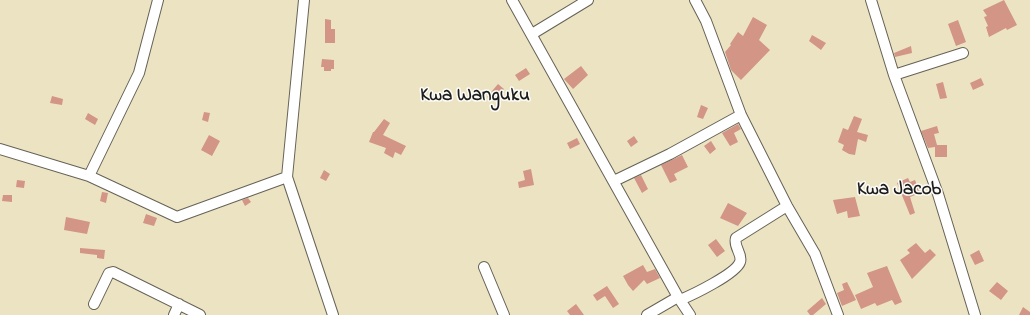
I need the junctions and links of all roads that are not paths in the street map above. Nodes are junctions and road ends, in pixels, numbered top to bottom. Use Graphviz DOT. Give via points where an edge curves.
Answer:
graph roads {
  1 [pos="158,0"];
  2 [pos="304,0"];
  3 [pos="512,0"];
  4 [pos="588,0"];
  5 [pos="695,0"];
  6 [pos="871,0"];
  7 [pos="532,34"];
  8 [pos="963,53"];
  9 [pos="894,75"];
  10 [pos="741,115"];
  11 [pos="0,149"];
  12 [pos="89,176"];
  13 [pos="287,177"];
  14 [pos="614,181"];
  15 [pos="787,206"];
  16 [pos="484,267"];
  17 [pos="679,298"];
  18 [pos="94,304"];
  19 [pos="179,304"];
  20 [pos="330,314"];
  21 [pos="174,315"];
  22 [pos="200,315"];
  23 [pos="504,315"];
  24 [pos="647,315"];
  25 [pos="690,315"];
  26 [pos="838,315"];
  27 [pos="975,315"];
  1 -- 12 [label="street" via="139,73"];
  2 -- 13 [label="street"];
  3 -- 7 [label="street"];
  4 -- 7 [label="street"];
  5 -- 10 [label="street" via="706,21"];
  6 -- 9 [label="street"];
  7 -- 14 [label="street"];
  8 -- 9 [label="street"];
  9 -- 27 [label="street" via="938,194"];
  10 -- 14 [label="street"];
  10 -- 15 [label="street"];
  11 -- 12 [label="street"];
  12 -- 13 [label="street" via="179,218 198,208"];
  13 -- 20 [label="street"];
  14 -- 17 [label="street"];
  15 -- 17 [label="street" via="736,238 736,246 741,256 741,262 736,268 713,284"];
  15 -- 26 [label="street" via="815,254"];
  16 -- 23 [label="street"];
  17 -- 24 [label="street"];
  17 -- 25 [label="street"];
  18 -- 19 [label="street" via="106,278 113,272"];
  19 -- 21 [label="street"];
  19 -- 22 [label="street"];
}
